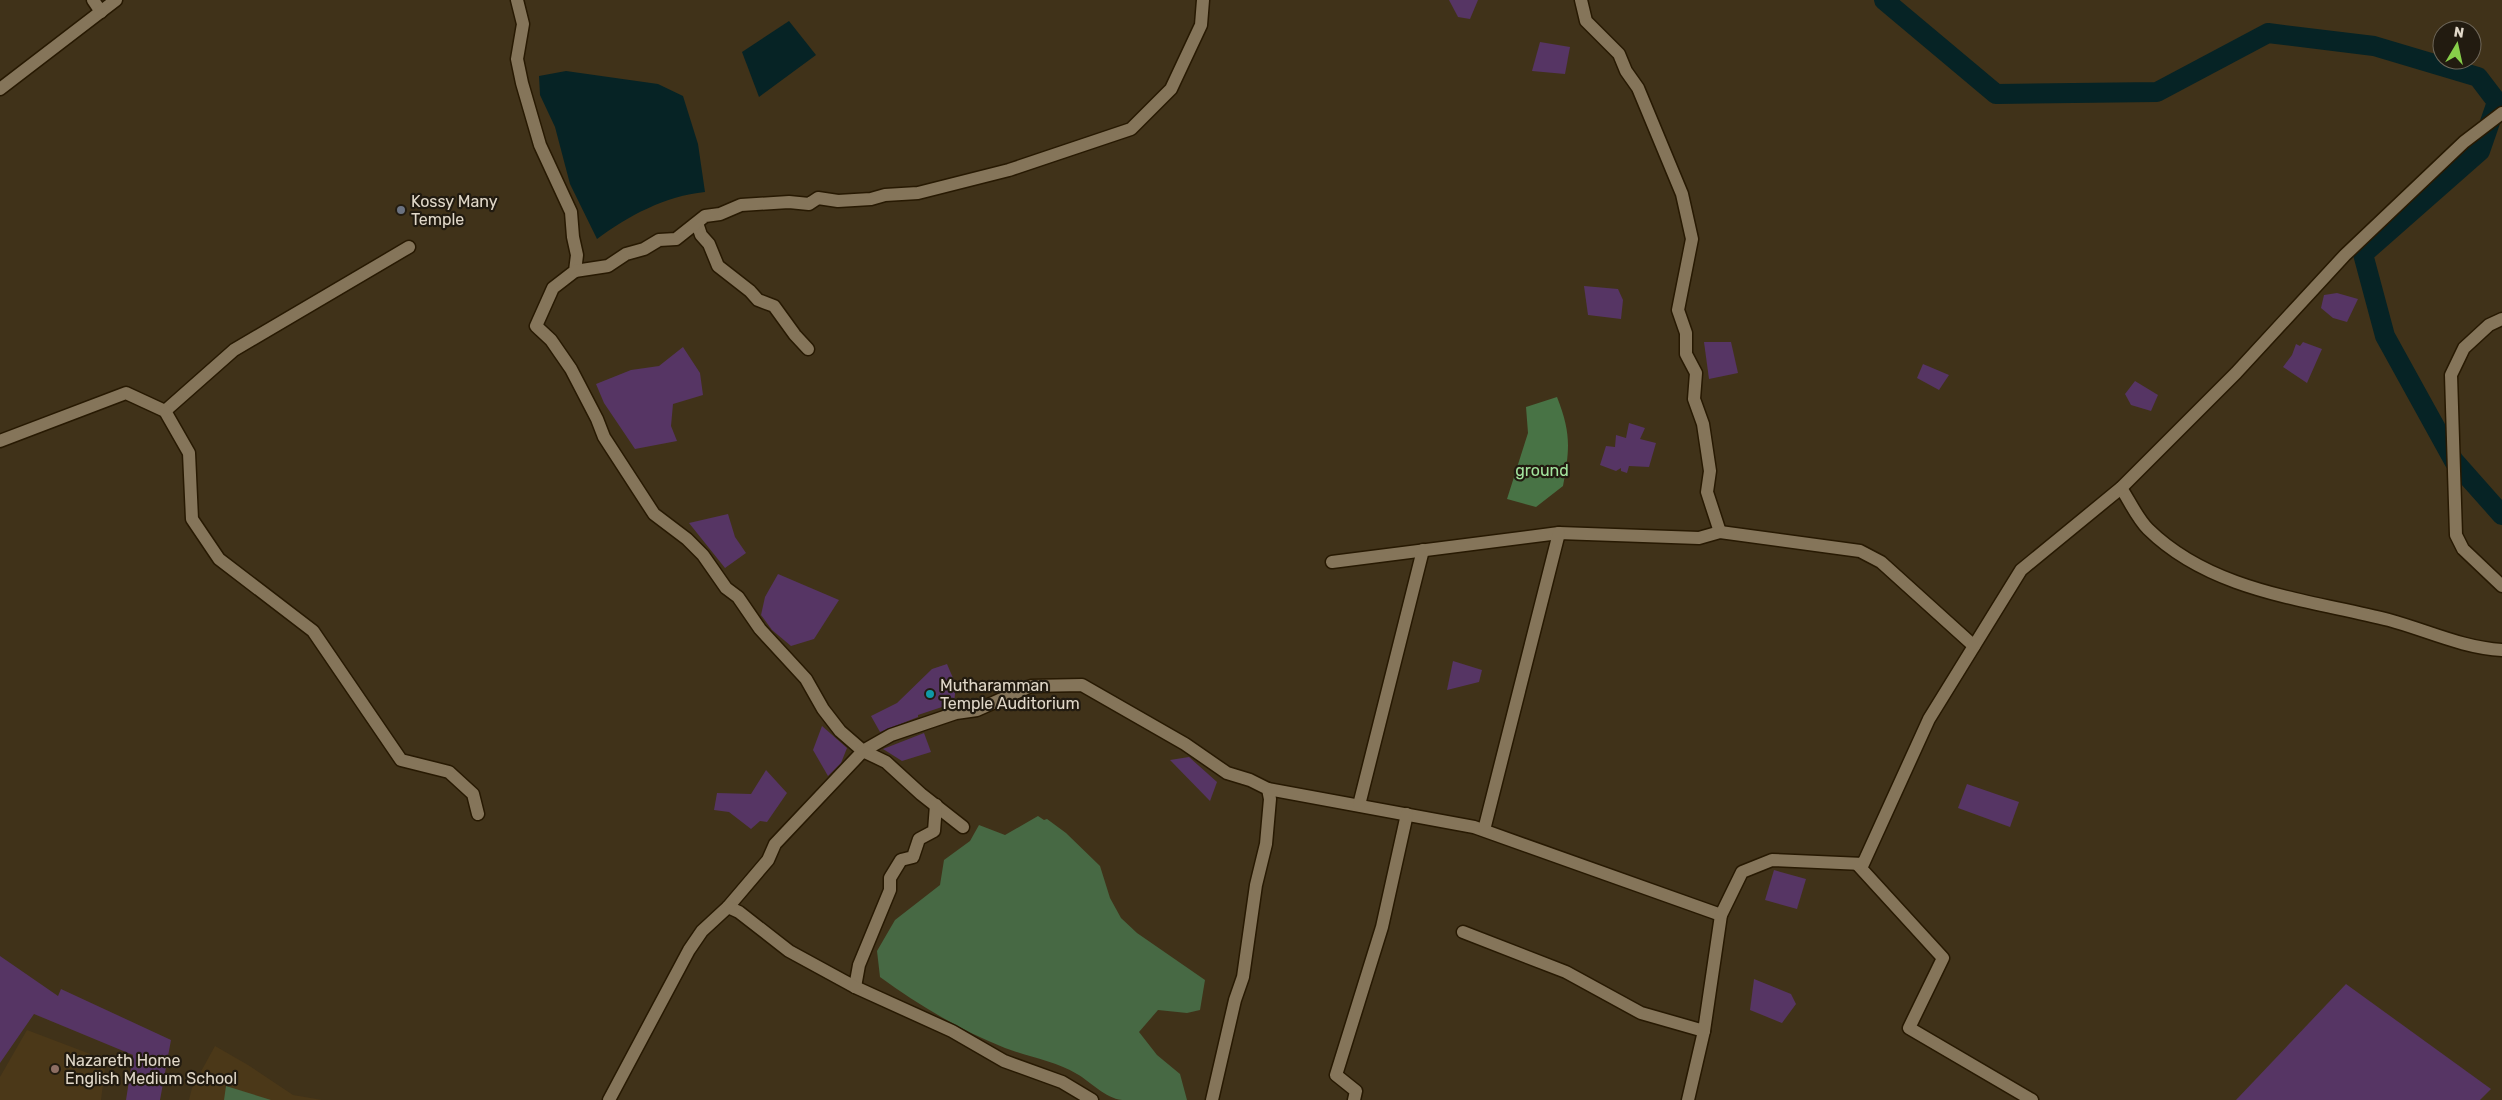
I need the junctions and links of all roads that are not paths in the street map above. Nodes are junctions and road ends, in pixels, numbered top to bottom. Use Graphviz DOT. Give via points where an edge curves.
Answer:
graph roads {
  1 [pos="93,0"];
  2 [pos="116,0"];
  3 [pos="516,0"];
  4 [pos="1203,0"];
  5 [pos="1581,0"];
  6 [pos="101,12"];
  7 [pos="0,90"];
  8 [pos="2501,114"];
  9 [pos="697,222"];
  10 [pos="409,247"];
  11 [pos="574,271"];
  12 [pos="2502,319"];
  13 [pos="808,349"];
  14 [pos="165,411"];
  15 [pos="0,441"];
  16 [pos="2121,488"];
  17 [pos="1720,532"];
  18 [pos="1559,533"];
  19 [pos="1424,550"];
  20 [pos="1332,562"];
  21 [pos="2502,586"];
  22 [pos="1974,646"];
  23 [pos="2502,650"];
  24 [pos="863,751"];
  25 [pos="1268,789"];
  26 [pos="1359,805"];
  27 [pos="936,806"];
  28 [pos="478,814"];
  29 [pos="1406,814"];
  30 [pos="963,827"];
  31 [pos="1484,830"];
  32 [pos="1857,864"];
  33 [pos="728,908"];
  34 [pos="1720,915"];
  35 [pos="1463,932"];
  36 [pos="855,987"];
  37 [pos="1704,1031"];
  38 [pos="609,1100"];
  39 [pos="1092,1100"];
  40 [pos="1212,1100"];
  41 [pos="1354,1100"];
  42 [pos="1688,1100"];
  43 [pos="2032,1100"];
  1 -- 6 [label="street"];
  2 -- 6 [label="street"];
  3 -- 11 [label="street" via="523,24 517,59 540,145 571,212 577,255"];
  4 -- 9 [label="street" via="1201,25 1171,89 1131,129 1009,170 918,193 838,201 818,198 809,204 741,205"];
  5 -- 17 [label="street" via="1586,21 1619,54 1638,88 1682,194 1692,240 1678,310 1686,333 1686,354 1696,373 1694,399 1703,424 1710,472 1707,492"];
  6 -- 7 [label="street"];
  8 -- 16 [label="street" via="2464,142 2344,255 2236,373"];
  9 -- 11 [label="street" via="676,239 659,240 626,254 608,266"];
  9 -- 13 [label="street" via="718,266 758,300 774,306"];
  10 -- 14 [label="street" via="234,350"];
  11 -- 24 [label="street" via="553,288 536,326 551,340 571,369 611,450 654,514 703,555 760,629 806,679 840,731"];
  12 -- 21 [label="street" via="2464,348 2451,376 2456,535 2464,549"];
  14 -- 15 [label="street" via="126,393"];
  14 -- 28 [label="street" via="189,454 192,519 220,559 313,631 400,760 449,772 473,794"];
  16 -- 22 [label="street" via="2021,570"];
  16 -- 23 [label="street" via="2147,528 2182,555 2242,586"];
  17 -- 18 [label="street" via="1699,538"];
  17 -- 22 [label="street" via="1860,551 1881,562"];
  18 -- 19 [label="street"];
  18 -- 31 [label="street"];
  19 -- 20 [label="street"];
  19 -- 26 [label="street"];
  22 -- 32 [label="street" via="1929,719 1863,864"];
  24 -- 25 [label="street" via="891,735 977,710 1031,686 1082,685 1185,744 1227,773"];
  24 -- 27 [label="street" via="886,762"];
  24 -- 33 [label="street" via="775,844 768,860"];
  25 -- 26 [label="street"];
  25 -- 40 [label="street" via="1266,844 1256,884 1243,977"];
  26 -- 29 [label="street"];
  27 -- 30 [label="street"];
  27 -- 36 [label="street" via="934,831 919,840 913,857 901,860 890,878 890,890 859,965"];
  29 -- 31 [label="street"];
  29 -- 41 [label="street" via="1382,927 1336,1075 1356,1091"];
  31 -- 34 [label="street"];
  32 -- 34 [label="street" via="1772,860 1742,872"];
  32 -- 43 [label="street" via="1943,958 1910,1028"];
  33 -- 36 [label="street" via="739,912 789,951"];
  33 -- 38 [label="street" via="702,931 689,950"];
  34 -- 37 [label="street"];
  35 -- 37 [label="street" via="1566,972 1640,1012"];
  36 -- 39 [label="street" via="952,1031 1004,1061 1062,1082"];
  37 -- 42 [label="street"];
}
